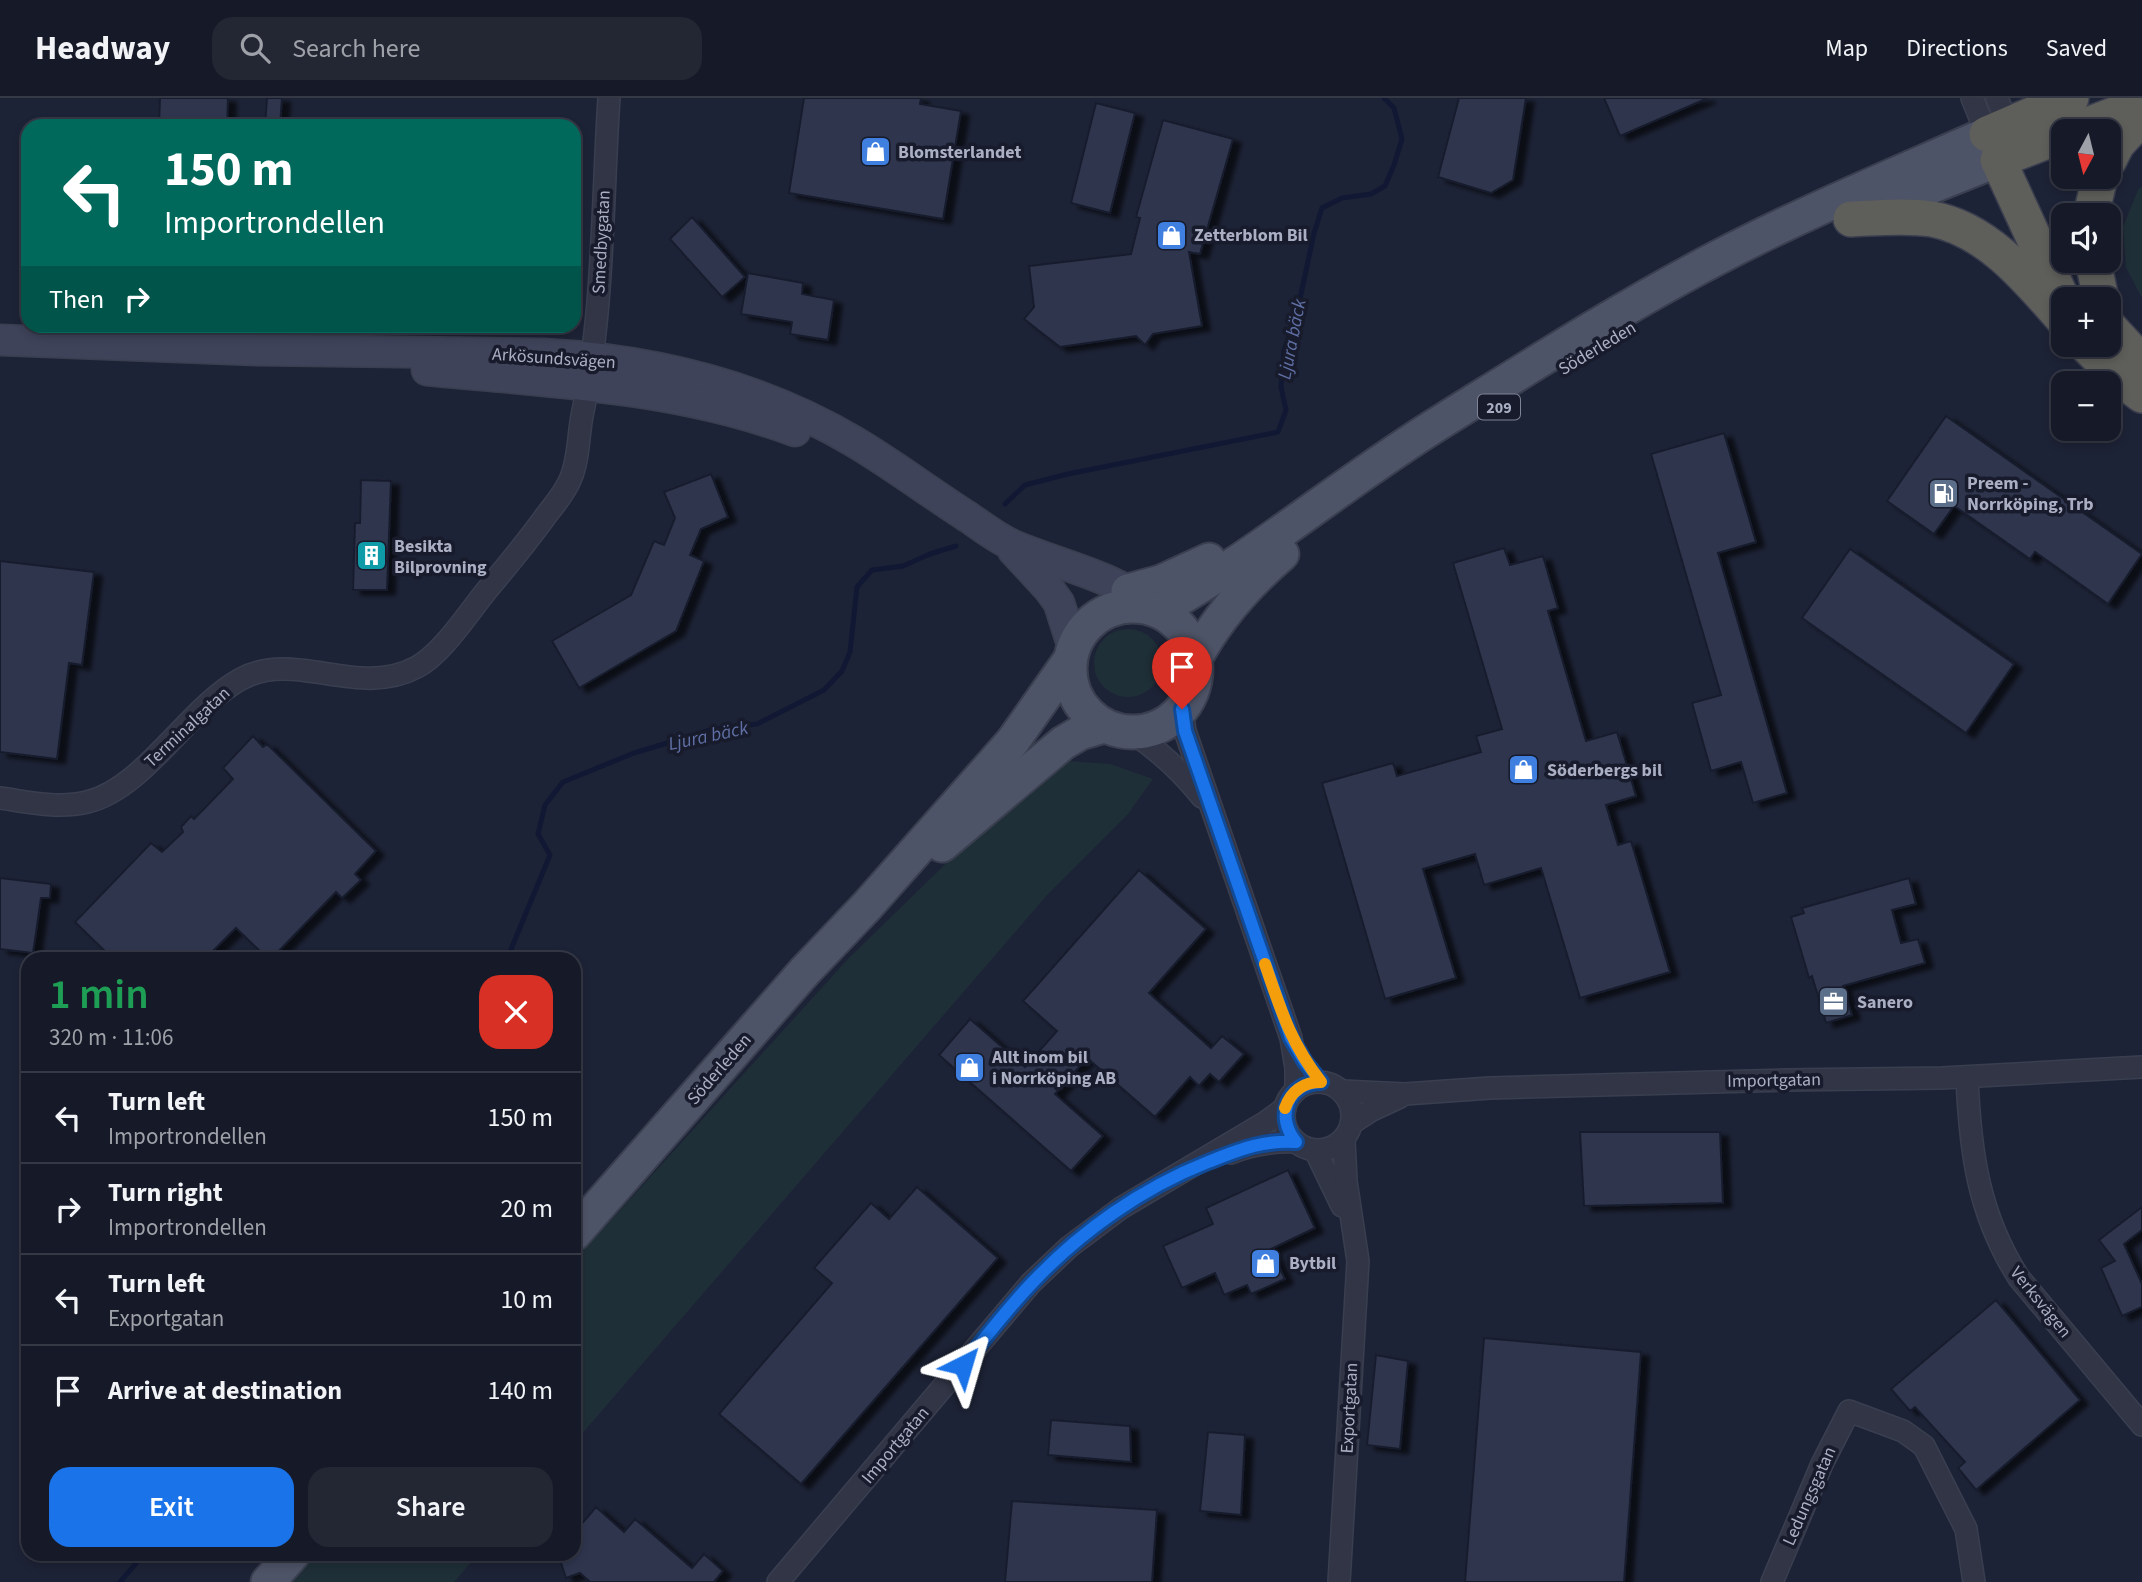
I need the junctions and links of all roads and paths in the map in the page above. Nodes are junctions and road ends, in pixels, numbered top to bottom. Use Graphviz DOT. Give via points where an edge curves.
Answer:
graph roads {
  1 [pos="609,98"];
  2 [pos="1972,98"];
  3 [pos="2071,98"];
  4 [pos="2142,104"];
  5 [pos="2142,117"];
  6 [pos="2103,119"];
  7 [pos="2002,133"];
  8 [pos="2051,135"];
  9 [pos="2121,140"];
  10 [pos="1851,219"];
  11 [pos="2051,225"];
  12 [pos="2058,287"];
  13 [pos="2051,306"];
  14 [pos="0,340"];
  15 [pos="2121,347"];
  16 [pos="256,350"];
  17 [pos="593,357"];
  18 [pos="2108,357"];
  19 [pos="2142,359"];
  20 [pos="589,386"];
  21 [pos="2142,395"];
  22 [pos="909,479"];
  23 [pos="1006,542"];
  24 [pos="1146,604"];
  25 [pos="1072,653"];
  26 [pos="1195,659"];
  27 [pos="1182,709"];
  28 [pos="1107,723"];
  29 [pos="0,798"];
  30 [pos="1212,812"];
  31 [pos="867,906"];
  32 [pos="1291,1038"];
  33 [pos="2142,1067"];
  34 [pos="1967,1077"];
  35 [pos="1321,1082"];
  36 [pos="1342,1091"];
  37 [pos="1405,1094"];
  38 [pos="1291,1099"];
  39 [pos="1348,1131"];
  40 [pos="1305,1146"];
  41 [pos="1173,1176"];
  42 [pos="581,1226"];
  43 [pos="1354,1234"];
  44 [pos="2142,1425"];
  45 [pos="287,1561"];
  46 [pos="268,1582"];
  47 [pos="778,1582"];
  48 [pos="1339,1582"];
  49 [pos="1772,1582"];
  50 [pos="1974,1582"];
  1 -- 17 [label="street, Smedbygatan"];
  2 -- 7 [label="street"];
  3 -- 7 [label="highway, Söderleden / 209"];
  4 -- 6 [label="highway"];
  5 -- 9 [label="highway"];
  7 -- 8 [label="highway, Söderleden / 209"];
  7 -- 10 [label="main road, Söderleden / 209"];
  7 -- 11 [label="highway"];
  7 -- 12 [label="highway"];
  7 -- 24 [label="main road, Söderleden / 209" via="1756,238 1659,289 1358,476 1230,570"];
  10 -- 13 [label="highway" via="1934,219 1970,232 2021,272"];
  10 -- 26 [label="main road, Söderleden / 209" via="1766,254 1634,325 1373,488 1263,570 1218,620"];
  14 -- 16 [label="main road, Arkösundsvägen"];
  15 -- 19 [label="highway"];
  16 -- 17 [label="main road, Arkösundsvägen"];
  16 -- 20 [label="main road, Arkösundsvägen"];
  17 -- 20 [label="street, Smedbygatan"];
  17 -- 22 [label="main road, Arkösundsvägen" via="704,379 752,394 806,415"];
  18 -- 21 [label="highway" via="2118,377"];
  20 -- 22 [label="main road, Arkösundsvägen" via="734,411"];
  20 -- 29 [label="street, Terminalgatan" via="569,482 433,656 402,674 382,678 285,669 251,674 228,686 148,764 106,795 73,805"];
  22 -- 23 [label="main road, Arkösundsvägen"];
  23 -- 24 [label="main road, Arkösundsvägen"];
  23 -- 25 [label="main road, Arkösundsvägen" via="1059,603"];
  24 -- 25 [label="main road" via="1111,610 1088,624"];
  24 -- 26 [label="main road" via="1179,626"];
  25 -- 28 [label="main road" via="1072,687"];
  25 -- 31 [label="main road, Söderleden" via="1013,741"];
  26 -- 27 [label="main road" via="1194,686"];
  27 -- 28 [label="main road" via="1160,727"];
  27 -- 30 [label="street"];
  28 -- 30 [label="street" via="1157,748"];
  28 -- 31 [label="main road, Söderleden" via="1065,719 1030,748 922,861"];
  30 -- 32 [label="street"];
  31 -- 42 [label="main road, Söderleden"];
  32 -- 35 [label="street"];
  32 -- 38 [label="street" via="1296,1068"];
  33 -- 34 [label="street, Importgatan"];
  34 -- 37 [label="street, Importgatan"];
  34 -- 44 [label="street, Verksvägen" via="1980,1192 2004,1254"];
  35 -- 36 [label="street"];
  35 -- 38 [label="street" via="1308,1084"];
  36 -- 37 [label="street, Importgatan"];
  36 -- 39 [label="street" via="1351,1105"];
  37 -- 39 [label="street, Importgatan" via="1372,1110"];
  38 -- 40 [label="street" via="1286,1126"];
  38 -- 41 [label="street, Importgatan" via="1266,1122"];
  39 -- 40 [label="street" via="1325,1150"];
  39 -- 43 [label="street, Exportgatan" via="1344,1170"];
  40 -- 41 [label="street, Importgatan" via="1277,1141 1252,1145"];
  40 -- 43 [label="street, Exportgatan"];
  41 -- 47 [label="street, Importgatan" via="1069,1247 1031,1283"];
  43 -- 48 [label="street, Exportgatan" via="1358,1261"];
  45 -- 46 [label="main road"];
  49 -- 50 [label="street, Ledungsgatan" via="1849,1411 1903,1431 1924,1446 1966,1529"];
}
